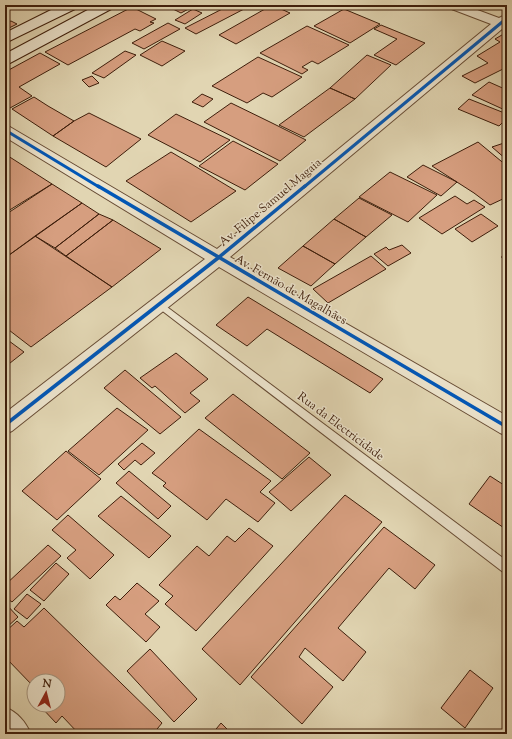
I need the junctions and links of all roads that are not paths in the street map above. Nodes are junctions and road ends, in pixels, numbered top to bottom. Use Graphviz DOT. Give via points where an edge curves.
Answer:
graph roads {
  1 [pos="72,5"];
  2 [pos="108,5"];
  3 [pos="453,5"];
  4 [pos="505,22"];
  5 [pos="5,40"];
  6 [pos="5,60"];
  7 [pos="5,130"];
  8 [pos="218,258"];
  9 [pos="159,304"];
  10 [pos="5,425"];
  11 [pos="507,427"];
  12 [pos="507,568"];
  13 [pos="5,721"];
  14 [pos="17,734"];
  1 -- 5 [label="main road"];
  2 -- 6 [label="main road"];
  3 -- 4 [label="street"];
  4 -- 8 [label="street, Av. Filipe Samuel Magaia"];
  7 -- 8 [label="street, Av. Fernão de Magalhães"];
  8 -- 9 [label="street, Av. Filipe Samuel Magaia"];
  8 -- 11 [label="street, Av. Fernão de Magalhães"];
  9 -- 10 [label="street, Av. Filipe Samuel Magaia"];
  9 -- 12 [label="lane, Rua da Electricidade"];
  13 -- 14 [label="street"];
}
